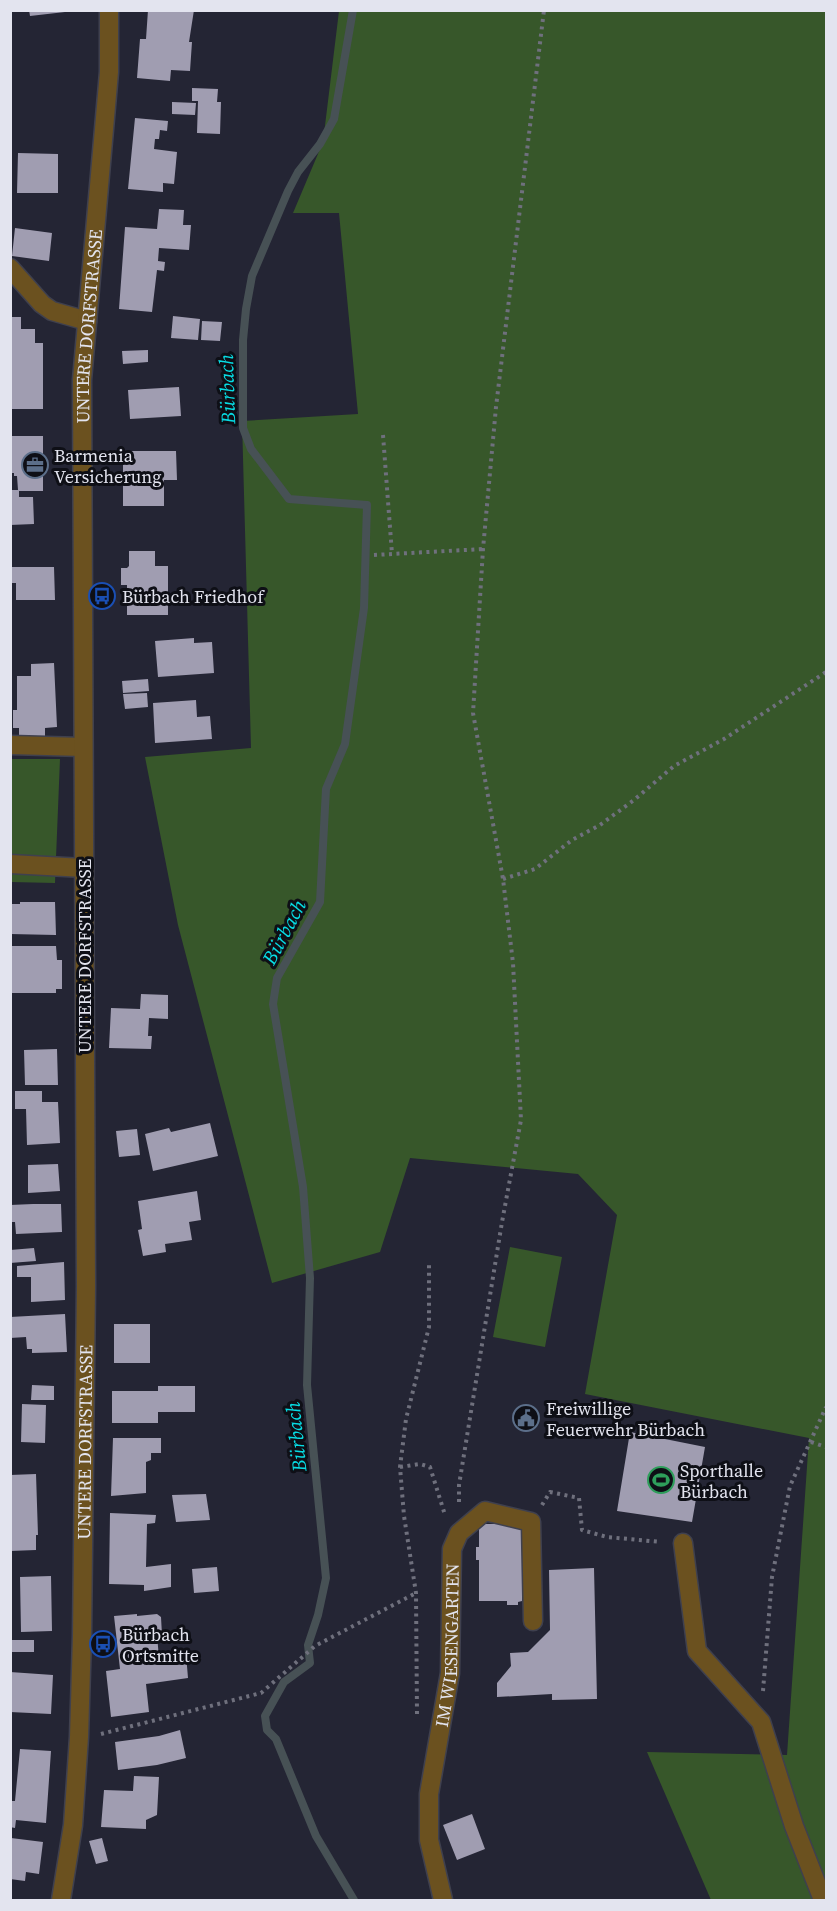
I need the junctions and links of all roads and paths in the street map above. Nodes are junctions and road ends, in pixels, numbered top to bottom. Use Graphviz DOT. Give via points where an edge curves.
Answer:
graph roads {
  1 [pos="109,10"];
  2 [pos="544,10"];
  3 [pos="10,268"];
  4 [pos="87,321"];
  5 [pos="383,435"];
  6 [pos="483,549"];
  7 [pos="392,554"];
  8 [pos="374,555"];
  9 [pos="826,672"];
  10 [pos="10,745"];
  11 [pos="83,747"];
  12 [pos="10,864"];
  13 [pos="84,867"];
  14 [pos="502,879"];
  15 [pos="429,1261"];
  16 [pos="826,1407"];
  17 [pos="811,1442"];
  18 [pos="826,1447"];
  19 [pos="400,1467"];
  20 [pos="550,1492"];
  21 [pos="453,1527"];
  22 [pos="657,1541"];
  23 [pos="683,1543"];
  24 [pos="416,1593"];
  25 [pos="533,1621"];
  26 [pos="417,1720"];
  27 [pos="761,1722"];
  28 [pos="79,1737"];
  29 [pos="61,1900"];
  30 [pos="443,1900"];
  31 [pos="823,1900"];
  1 -- 4 [label="street, UNTERE DORFSTRASSE" via="109,72"];
  2 -- 6 [label="path" via="496,407"];
  3 -- 4 [label="street" via="52,311"];
  4 -- 11 [label="street, UNTERE DORFSTRASSE" via="82,380"];
  5 -- 7 [label="path"];
  6 -- 7 [label="path"];
  6 -- 14 [label="path" via="474,713"];
  7 -- 8 [label="path"];
  9 -- 14 [label="path" via="724,739 674,766 617,813 572,840 535,869"];
  10 -- 11 [label="street"];
  11 -- 13 [label="street, UNTERE DORFSTRASSE"];
  12 -- 13 [label="street"];
  13 -- 28 [label="street, UNTERE DORFSTRASSE" via="86,1286"];
  14 -- 21 [label="path" via="513,963 522,1120 501,1222"];
  15 -- 19 [label="path" via="429,1327 406,1419"];
  16 -- 17 [label="path"];
  17 -- 18 [label="path"];
  17 -- 27 [label="path" via="790,1486 772,1577"];
  19 -- 21 [label="path" via="430,1467"];
  19 -- 24 [label="path"];
  20 -- 22 [label="path" via="579,1498 582,1530 607,1537"];
  21 -- 25 [label="street" via="485,1511 531,1522"];
  21 -- 30 [label="street, IM WIESENGARTEN" via="450,1673 429,1794 429,1840"];
  23 -- 27 [label="street" via="697,1651"];
  24 -- 26 [label="path"];
  24 -- 28 [label="path" via="315,1646 261,1693"];
  27 -- 31 [label="street" via="794,1826"];
  28 -- 29 [label="street, UNTERE DORFSTRASSE" via="73,1825"];
}
